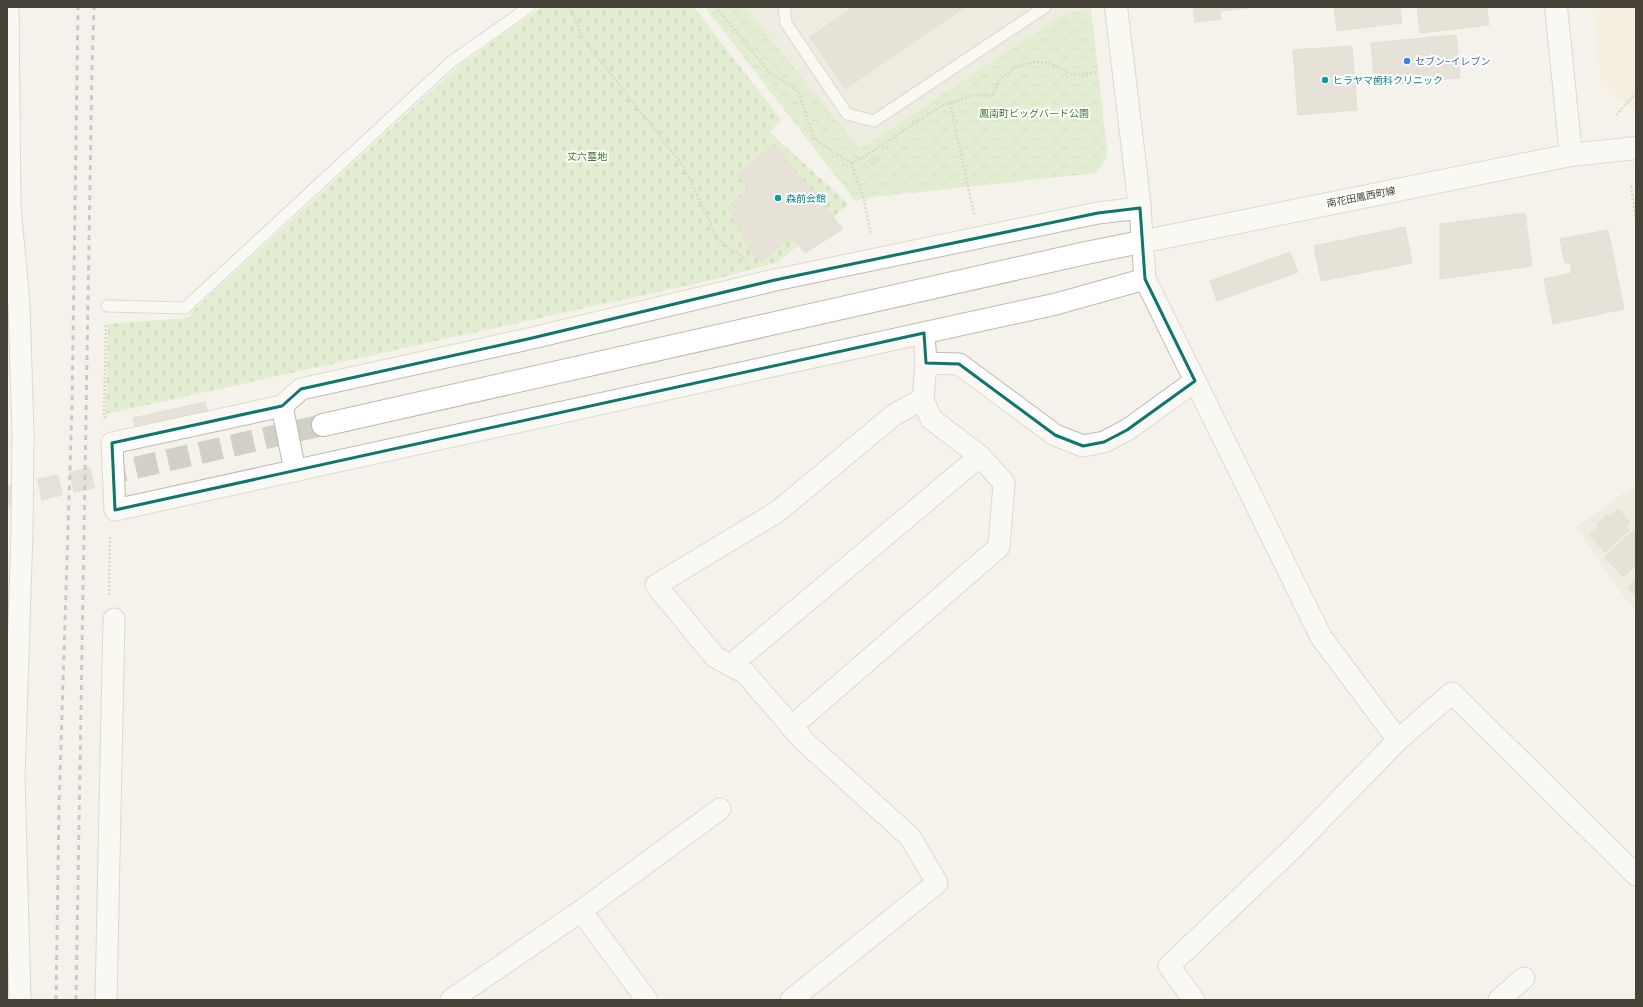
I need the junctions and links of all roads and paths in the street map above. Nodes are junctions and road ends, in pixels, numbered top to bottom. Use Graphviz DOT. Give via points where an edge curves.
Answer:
graph roads {
  1 [pos="8,7"];
  2 [pos="529,7"];
  3 [pos="569,7"];
  4 [pos="716,7"];
  5 [pos="784,7"];
  6 [pos="1045,7"];
  7 [pos="1116,7"];
  8 [pos="1556,7"];
  9 [pos="1104,71"];
  10 [pos="1636,93"];
  11 [pos="950,103"];
  12 [pos="1616,115"];
  13 [pos="1636,148"];
  14 [pos="1571,155"];
  15 [pos="851,163"];
  16 [pos="1631,186"];
  17 [pos="8,207"];
  18 [pos="1140,208"];
  19 [pos="974,215"];
  20 [pos="1636,221"];
  21 [pos="871,236"];
  22 [pos="1142,242"];
  23 [pos="1146,278"];
  24 [pos="775,280"];
  25 [pos="106,306"];
  26 [pos="924,332"];
  27 [pos="926,363"];
  28 [pos="1196,381"];
  29 [pos="923,400"];
  30 [pos="282,406"];
  31 [pos="323,425"];
  32 [pos="112,443"];
  33 [pos="15,454"];
  34 [pos="980,456"];
  35 [pos="296,471"];
  36 [pos="115,510"];
  37 [pos="15,533"];
  38 [pos="114,619"];
  39 [pos="731,665"];
  40 [pos="791,727"];
  41 [pos="1398,740"];
  42 [pos="11,779"];
  43 [pos="720,809"];
  44 [pos="1636,875"];
  45 [pos="581,911"];
  46 [pos="1524,978"];
  47 [pos="20,1000"];
  48 [pos="106,1000"];
  49 [pos="451,1000"];
  50 [pos="647,1000"];
  51 [pos="791,1000"];
  52 [pos="1194,1000"];
  53 [pos="1499,1000"];
  1 -- 17 [label="street"];
  2 -- 25 [label="lane" via="451,62 185,308"];
  3 -- 24 [label="path" via="584,40 684,168 718,240"];
  4 -- 15 [label="path" via="770,73 798,92 814,138"];
  5 -- 6 [label="lane" via="786,23 847,114 874,121"];
  7 -- 18 [label="street"];
  8 -- 14 [label="street"];
  9 -- 11 [label="path" via="1074,75 1049,63 1034,62 1016,67 1000,79 992,96 974,95"];
  10 -- 12 [label="path"];
  11 -- 15 [label="path" via="941,106"];
  11 -- 19 [label="path"];
  13 -- 14 [label="street, 南花田鳳西町線"];
  14 -- 22 [label="street, 南花田鳳西町線"];
  15 -- 21 [label="path" via="864,200"];
  16 -- 20 [label="path"];
  17 -- 33 [label="street" via="19,304"];
  18 -- 22 [label="street"];
  18 -- 24 [label="street" via="1098,213"];
  22 -- 23 [label="street"];
  22 -- 31 [label="street, 南花田鳳西町線"];
  23 -- 26 [label="street" via="1056,304"];
  23 -- 28 [label="street"];
  24 -- 30 [label="street" via="528,339 301,388"];
  25 -- 32 [label="path" via="104,417 110,420"];
  26 -- 27 [label="street"];
  26 -- 35 [label="street"];
  27 -- 28 [label="street" via="959,364 1056,435 1083,446 1104,442 1127,430"];
  27 -- 29 [label="street"];
  28 -- 41 [label="street" via="1321,637"];
  29 -- 34 [label="street" via="931,419"];
  29 -- 39 [label="street" via="895,414 777,512 656,585 715,657"];
  30 -- 32 [label="street"];
  30 -- 35 [label="street"];
  32 -- 36 [label="street"];
  33 -- 37 [label="street"];
  34 -- 39 [label="street"];
  34 -- 40 [label="street" via="1004,483 999,547"];
  35 -- 36 [label="street"];
  36 -- 38 [label="path" via="109,539 109,606"];
  37 -- 42 [label="street"];
  38 -- 48 [label="street"];
  39 -- 40 [label="street" via="745,673"];
  40 -- 51 [label="street" via="910,837 937,883"];
  41 -- 44 [label="street" via="1452,693"];
  41 -- 52 [label="street" via="1292,849 1169,966"];
  42 -- 47 [label="street"];
  43 -- 45 [label="street"];
  45 -- 49 [label="street"];
  45 -- 50 [label="street"];
  46 -- 53 [label="street"];
}
